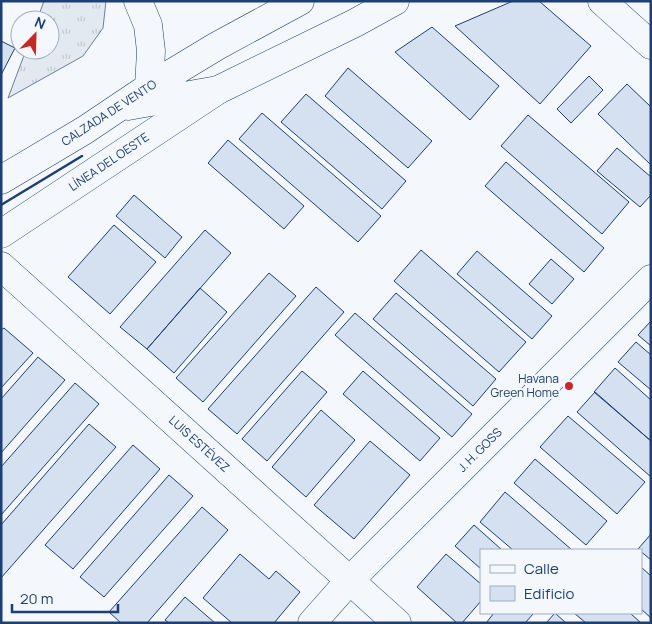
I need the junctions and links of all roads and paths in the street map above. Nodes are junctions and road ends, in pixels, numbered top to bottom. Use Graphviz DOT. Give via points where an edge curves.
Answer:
graph roads {
  1 [pos="138,1"];
  2 [pos="278,1"];
  3 [pos="300,1"];
  4 [pos="395,1"];
  5 [pos="606,3"];
  6 [pos="651,45"];
  7 [pos="218,46"];
  8 [pos="149,87"];
  9 [pos="218,90"];
  10 [pos="116,108"];
  11 [pos="1,180"];
  12 [pos="1,234"];
  13 [pos="1,266"];
  14 [pos="651,279"];
  15 [pos="350,580"];
  16 [pos="312,623"];
  17 [pos="397,623"];
  1 -- 8 [label="street" via="148,25 151,51"];
  2 -- 7 [label="street, CALZADA DE VENTO"];
  3 -- 7 [label="street, CALZADA DE VENTO"];
  4 -- 9 [label="street"];
  5 -- 6 [label="street"];
  7 -- 8 [label="street, CALZADA DE VENTO"];
  8 -- 10 [label="street, CALZADA DE VENTO"];
  9 -- 10 [label="street"];
  9 -- 12 [label="street, LÍNEA DEL OESTE"];
  10 -- 11 [label="street, CALZADA DE VENTO"];
  13 -- 15 [label="street, LUIS ESTÉVEZ"];
  14 -- 15 [label="street, J. H. GOSS"];
  15 -- 16 [label="street, J. H. GOSS"];
  15 -- 17 [label="street, LUIS ESTÉVEZ"];
}
